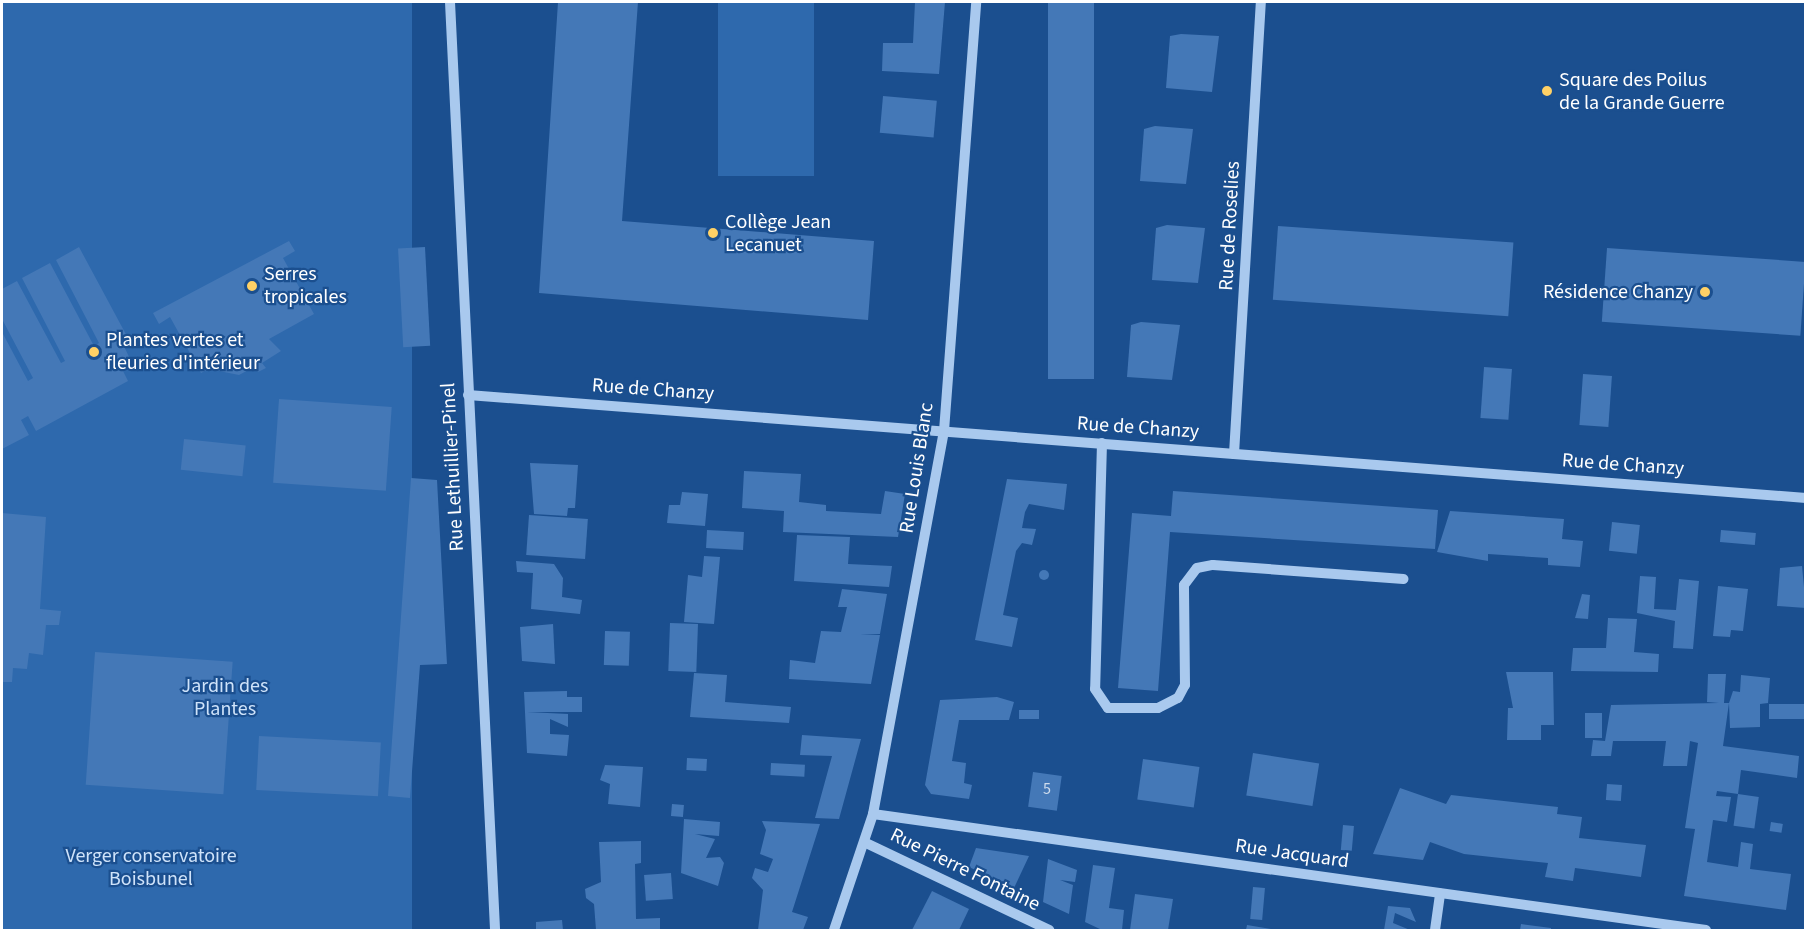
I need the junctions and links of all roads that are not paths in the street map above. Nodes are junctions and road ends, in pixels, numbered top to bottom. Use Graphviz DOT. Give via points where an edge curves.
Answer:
graph roads {
  1 [pos="450,2"];
  2 [pos="976,2"];
  3 [pos="1261,2"];
  4 [pos="468,394"];
  5 [pos="944,431"];
  6 [pos="1102,443"];
  7 [pos="1234,453"];
  8 [pos="1806,498"];
  9 [pos="1403,579"];
  10 [pos="873,814"];
  11 [pos="866,843"];
  12 [pos="1440,893"];
  13 [pos="495,930"];
  14 [pos="834,930"];
  15 [pos="1049,930"];
  16 [pos="1435,930"];
  17 [pos="1706,930"];
  1 -- 4 [label="street, Rue Lethuillier-Pinel"];
  2 -- 5 [label="street, Rue Louis Blanc"];
  3 -- 7 [label="street, Rue de Roselies"];
  4 -- 5 [label="street, Rue de Chanzy"];
  4 -- 13 [label="street, Rue Lethuillier-Pinel"];
  5 -- 6 [label="street, Rue de Chanzy"];
  5 -- 10 [label="street, Rue Louis Blanc"];
  6 -- 7 [label="street, Rue de Chanzy"];
  6 -- 9 [label="street" via="1095,689 1108,708 1158,708 1178,698 1185,685 1184,585 1197,568 1213,565"];
  7 -- 8 [label="street, Rue de Chanzy"];
  10 -- 11 [label="street, Rue Louis Blanc"];
  10 -- 12 [label="street, Rue Jacquard"];
  11 -- 14 [label="street, Rue Louis Blanc"];
  11 -- 15 [label="street, Rue Pierre Fontaine"];
  12 -- 16 [label="street"];
  12 -- 17 [label="street, Rue Jacquard"];
}
